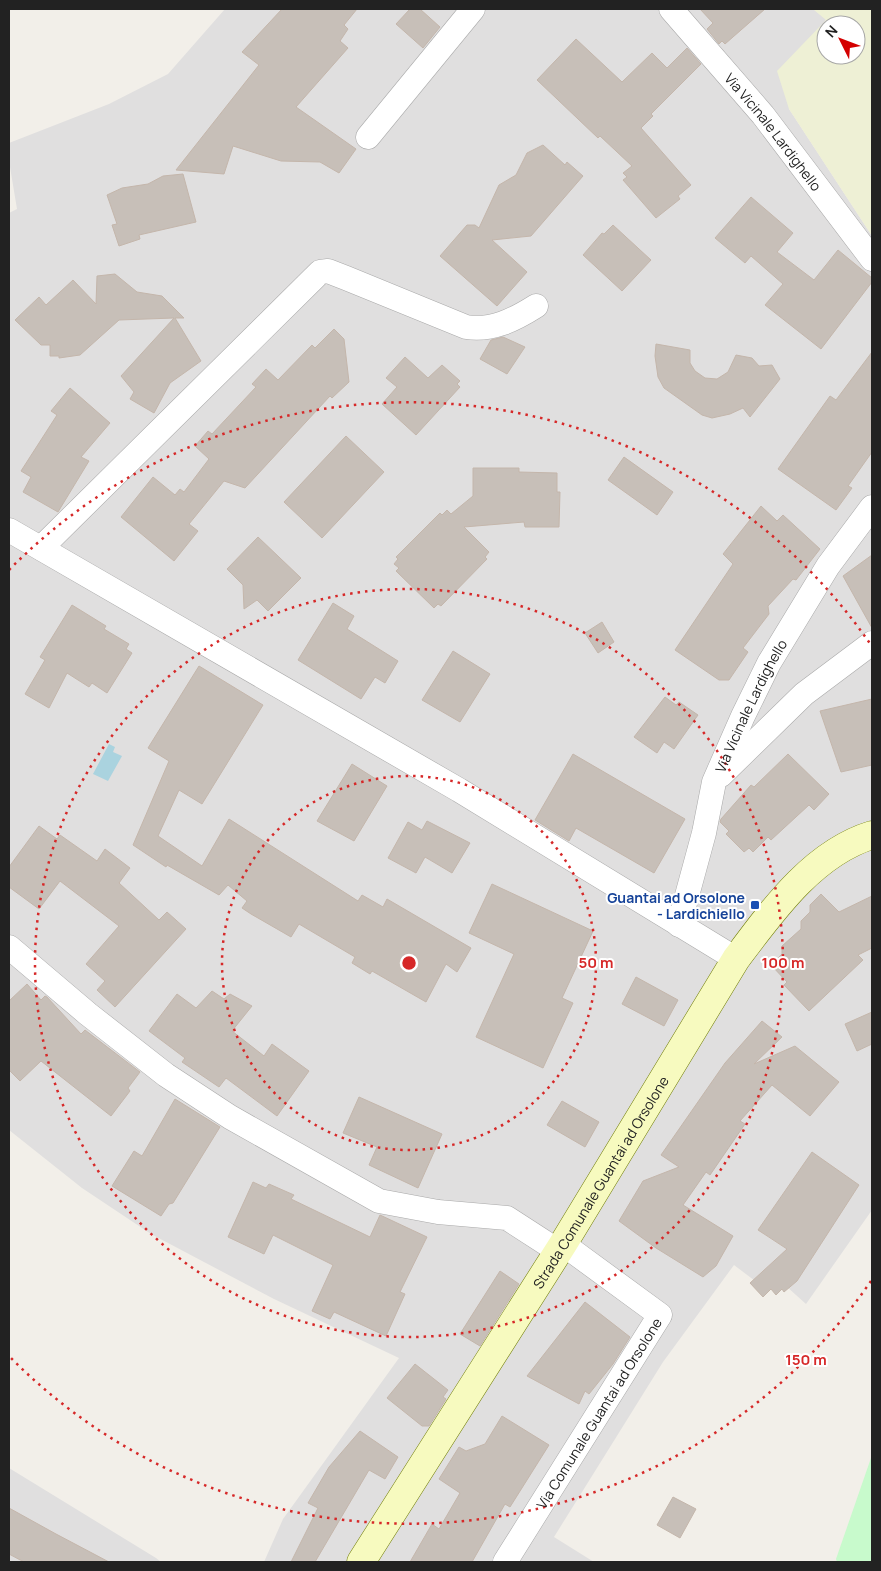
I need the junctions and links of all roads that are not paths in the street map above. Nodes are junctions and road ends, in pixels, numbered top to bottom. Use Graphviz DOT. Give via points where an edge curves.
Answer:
graph roads {
  1 [pos="473,9"];
  2 [pos="671,9"];
  3 [pos="368,137"];
  4 [pos="872,258"];
  5 [pos="536,306"];
  6 [pos="872,507"];
  7 [pos="9,530"];
  8 [pos="41,548"];
  9 [pos="872,643"];
  10 [pos="714,782"];
  11 [pos="872,835"];
  12 [pos="680,925"];
  13 [pos="9,947"];
  14 [pos="736,959"];
  15 [pos="561,1247"];
  16 [pos="361,1562"];
  17 [pos="505,1562"];
  1 -- 3 [label="street"];
  2 -- 4 [label="street, Via Vicinale Lardighello" via="763,115"];
  5 -- 8 [label="street" via="503,324 472,328 346,278 320,272"];
  6 -- 10 [label="street, Via Vicinale Lardighello" via="828,566 769,663"];
  7 -- 8 [label="street"];
  8 -- 12 [label="street" via="459,790"];
  9 -- 10 [label="street" via="804,694"];
  10 -- 12 [label="street, Via Vicinale Lardighello"];
  11 -- 14 [label="street, Strada Comunale Guantai ad Orsolone" via="857,839 817,864 768,917"];
  12 -- 14 [label="street"];
  13 -- 15 [label="street" via="166,1075 230,1117 379,1201 438,1212 507,1218"];
  14 -- 15 [label="street, Strada Comunale Guantai ad Orsolone"];
  15 -- 16 [label="street, Strada Comunale Guantai ad Orsolone"];
  15 -- 17 [label="street, Via Comunale Guantai ad Orsolone" via="660,1315"];
}
